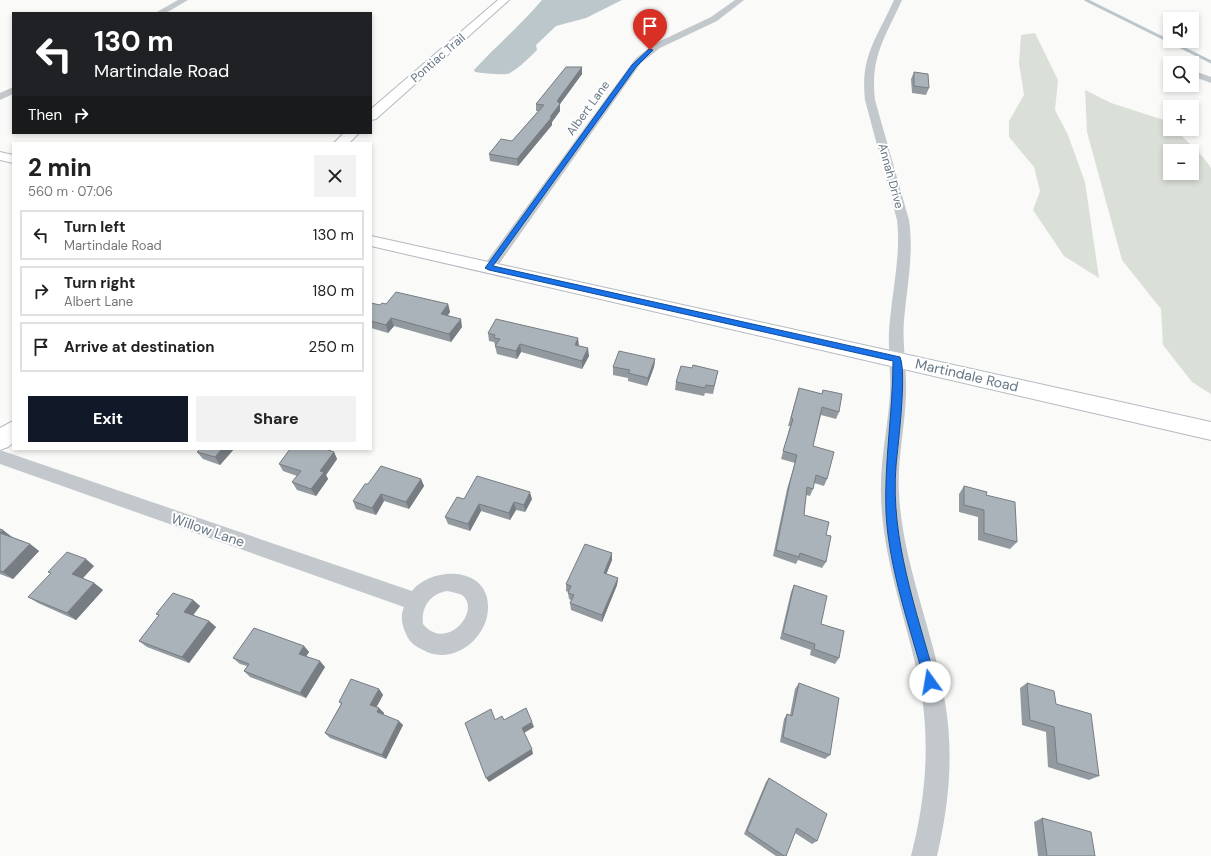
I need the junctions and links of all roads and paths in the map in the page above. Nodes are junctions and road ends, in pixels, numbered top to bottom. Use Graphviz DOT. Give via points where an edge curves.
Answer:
graph roads {
  1 [pos="184,0"];
  2 [pos="504,0"];
  3 [pos="740,0"];
  4 [pos="898,0"];
  5 [pos="161,12"];
  6 [pos="1199,76"];
  7 [pos="1211,80"];
  8 [pos="12,91"];
  9 [pos="0,97"];
  10 [pos="372,115"];
  11 [pos="351,134"];
  12 [pos="342,142"];
  13 [pos="0,156"];
  14 [pos="12,159"];
  15 [pos="372,241"];
  16 [pos="489,268"];
  17 [pos="897,359"];
  18 [pos="12,431"];
  19 [pos="1211,431"];
  20 [pos="0,441"];
  21 [pos="0,457"];
  22 [pos="416,602"];
  23 [pos="924,856"];
  1 -- 5 [label="street"];
  2 -- 10 [label="street, Pontiac Trail"];
  3 -- 16 [label="street, Albert Lane" via="714,19 657,46 638,61"];
  4 -- 17 [label="street, Annah Drive" via="874,48 868,76 870,100 906,238 896,332"];
  6 -- 7 [label="street"];
  8 -- 9 [label="street"];
  11 -- 12 [label="street"];
  13 -- 14 [label="street"];
  15 -- 16 [label="street, Martindale Road"];
  16 -- 17 [label="street, Martindale Road"];
  17 -- 19 [label="street, Martindale Road"];
  17 -- 23 [label="street, Annah Drive" via="898,393 890,476 891,515 898,564 930,682 937,734 936,792"];
  18 -- 20 [label="street"];
  21 -- 22 [label="street, Willow Lane"];
}
